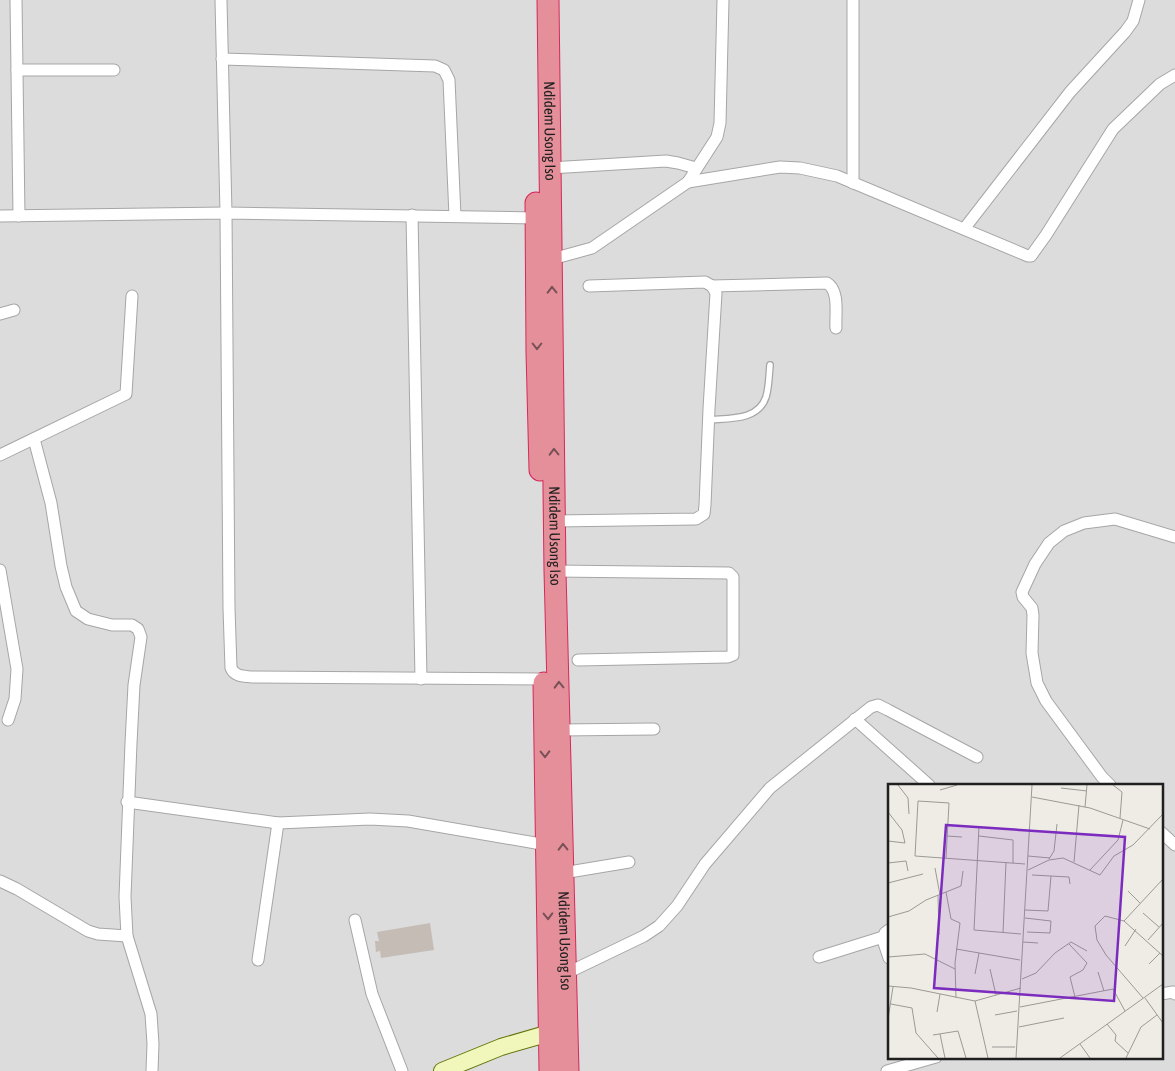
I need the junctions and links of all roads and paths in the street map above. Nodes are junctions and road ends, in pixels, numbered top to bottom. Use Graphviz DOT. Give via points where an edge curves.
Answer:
graph roads {
  1 [pos="16,0"];
  2 [pos="221,0"];
  3 [pos="534,0"];
  4 [pos="548,0"];
  5 [pos="723,0"];
  6 [pos="853,0"];
  7 [pos="1139,0"];
  8 [pos="222,59"];
  9 [pos="17,70"];
  10 [pos="114,70"];
  11 [pos="1175,75"];
  12 [pos="550,168"];
  13 [pos="696,168"];
  14 [pos="688,182"];
  15 [pos="854,183"];
  16 [pos="226,213"];
  17 [pos="412,215"];
  18 [pos="0,216"];
  19 [pos="19,216"];
  20 [pos="455,216"];
  21 [pos="536,218"];
  22 [pos="964,229"];
  23 [pos="552,259"];
  24 [pos="589,286"];
  25 [pos="712,286"];
  26 [pos="132,296"];
  27 [pos="14,310"];
  28 [pos="0,314"];
  29 [pos="836,328"];
  30 [pos="770,365"];
  31 [pos="708,420"];
  32 [pos="34,439"];
  33 [pos="0,455"];
  34 [pos="555,521"];
  35 [pos="1175,537"];
  36 [pos="0,570"];
  37 [pos="556,570"];
  38 [pos="578,660"];
  39 [pos="421,679"];
  40 [pos="544,679"];
  41 [pos="855,719"];
  42 [pos="8,720"];
  43 [pos="654,729"];
  44 [pos="560,730"];
  45 [pos="976,757"];
  46 [pos="928,784"];
  47 [pos="1109,784"];
  48 [pos="128,802"];
  49 [pos="278,823"];
  50 [pos="1162,833"];
  51 [pos="548,845"];
  52 [pos="1175,845"];
  53 [pos="629,862"];
  54 [pos="563,873"];
  55 [pos="0,881"];
  56 [pos="355,920"];
  57 [pos="886,933"];
  58 [pos="127,936"];
  59 [pos="888,950"];
  60 [pos="819,957"];
  61 [pos="258,960"];
  62 [pos="566,974"];
  63 [pos="1162,994"];
  64 [pos="1175,994"];
  65 [pos="559,1030"];
  66 [pos="921,1059"];
  67 [pos="152,1071"];
  68 [pos="402,1071"];
  69 [pos="442,1071"];
  70 [pos="550,1071"];
  71 [pos="568,1071"];
  72 [pos="887,1071"];
  1 -- 9 [label="street"];
  2 -- 8 [label="street"];
  3 -- 21 [label="highway, Ndidem Usong Iso"];
  4 -- 12 [label="highway, Ndidem Usong Iso"];
  5 -- 13 [label="street" via="720,123 717,137"];
  6 -- 15 [label="street"];
  7 -- 22 [label="street" via="1133,21 1125,32 1070,92"];
  8 -- 16 [label="street"];
  8 -- 20 [label="street" via="435,66 444,70 449,80"];
  9 -- 10 [label="street"];
  9 -- 19 [label="street"];
  11 -- 22 [label="street" via="1160,84 1113,129 1033,254 1028,256"];
  12 -- 13 [label="street" via="666,162"];
  12 -- 23 [label="highway, Ndidem Usong Iso"];
  13 -- 14 [label="street"];
  14 -- 15 [label="street" via="780,167 819,172"];
  14 -- 23 [label="street" via="592,248"];
  15 -- 22 [label="street"];
  16 -- 17 [label="street"];
  16 -- 19 [label="street"];
  16 -- 39 [label="street" via="231,668 238,676 252,677"];
  17 -- 20 [label="street"];
  17 -- 39 [label="street"];
  18 -- 19 [label="street"];
  20 -- 21 [label="street"];
  21 -- 40 [label="highway, Ndidem Usong Iso, one-way"];
  34 -- 23 [label="highway, Ndidem Usong Iso, one-way"];
  24 -- 25 [label="street" via="705,282"];
  25 -- 29 [label="street" via="826,283 835,291"];
  25 -- 31 [label="street" via="716,293"];
  26 -- 32 [label="street" via="126,394"];
  27 -- 28 [label="street"];
  30 -- 31 [label="lane" via="766,396 760,409 745,417"];
  31 -- 34 [label="street" via="704,514 696,519"];
  32 -- 33 [label="street"];
  32 -- 48 [label="street" via="51,503 66,587 76,611 88,619 112,626 132,625 138,629"];
  34 -- 37 [label="highway, Ndidem Usong Iso"];
  35 -- 47 [label="street" via="1115,519 1084,523 1064,531 1050,543 1034,564 1022,592 1032,608 1032,653 1037,683 1046,701"];
  36 -- 42 [label="street" via="17,669 15,699"];
  37 -- 38 [label="street" via="729,572 733,577 733,654 728,657"];
  44 -- 37 [label="highway, Ndidem Usong Iso, one-way"];
  39 -- 40 [label="street"];
  40 -- 51 [label="highway, Ndidem Usong Iso, one-way"];
  41 -- 45 [label="street" via="871,707 878,706"];
  41 -- 46 [label="street"];
  41 -- 62 [label="street" via="770,788 705,864 677,906 659,926"];
  43 -- 44 [label="street"];
  54 -- 44 [label="highway, Ndidem Usong Iso, one-way"];
  48 -- 49 [label="street"];
  48 -- 58 [label="street"];
  49 -- 51 [label="street" via="370,819 408,821"];
  49 -- 61 [label="street"];
  50 -- 52 [label="street"];
  51 -- 65 [label="highway, Ndidem Usong Iso, one-way"];
  53 -- 54 [label="street"];
  54 -- 62 [label="highway, Ndidem Usong Iso"];
  55 -- 58 [label="street" via="88,931"];
  56 -- 68 [label="street" via="372,994"];
  57 -- 59 [label="street"];
  57 -- 60 [label="street"];
  58 -- 67 [label="street" via="152,1014"];
  62 -- 65 [label="highway, Ndidem Usong Iso"];
  63 -- 64 [label="street"];
  65 -- 69 [label="street" via="501,1047"];
  65 -- 70 [label="highway, Ndidem Usong Iso"];
  65 -- 71 [label="highway, Ndidem Usong Iso"];
  66 -- 72 [label="street"];
}
